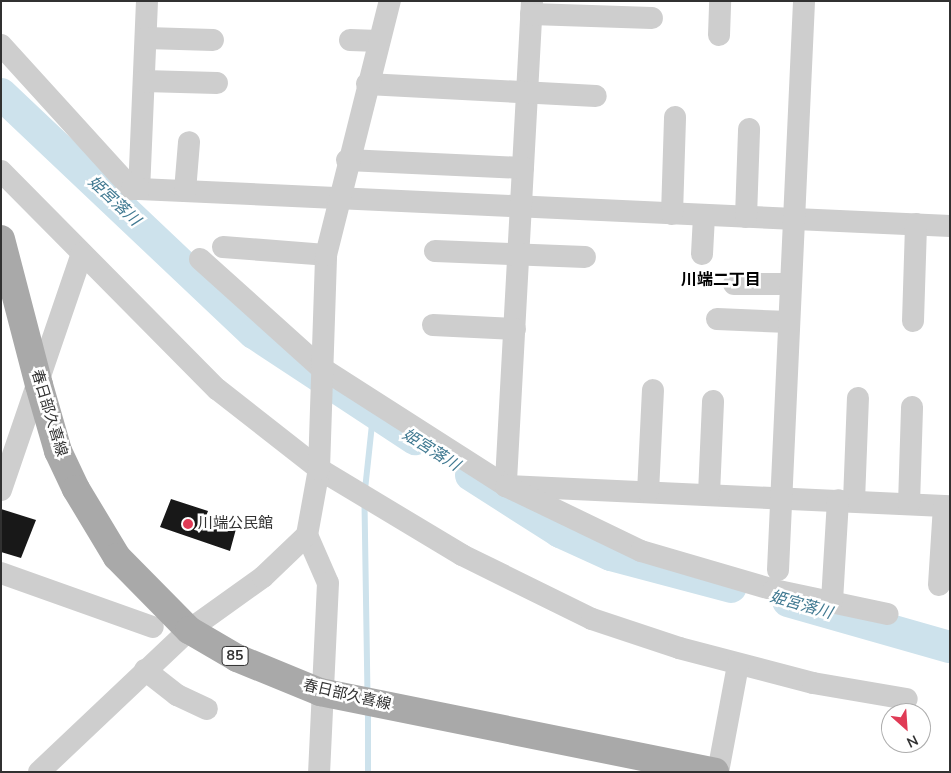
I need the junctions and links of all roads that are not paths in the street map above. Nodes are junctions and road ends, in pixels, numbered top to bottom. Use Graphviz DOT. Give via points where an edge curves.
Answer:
graph roads {
  1 [pos="148,1"];
  2 [pos="390,1"];
  3 [pos="720,1"];
  4 [pos="804,1"];
  5 [pos="531,8"];
  6 [pos="652,18"];
  7 [pos="719,35"];
  8 [pos="146,38"];
  9 [pos="213,40"];
  10 [pos="350,40"];
  11 [pos="379,41"];
  12 [pos="1,45"];
  13 [pos="144,81"];
  14 [pos="217,83"];
  15 [pos="367,84"];
  16 [pos="527,93"];
  17 [pos="596,96"];
  18 [pos="675,117"];
  19 [pos="749,129"];
  20 [pos="189,142"];
  21 [pos="347,160"];
  22 [pos="524,168"];
  23 [pos="1,171"];
  24 [pos="139,189"];
  25 [pos="185,192"];
  26 [pos="337,199"];
  27 [pos="522,207"];
  28 [pos="672,214"];
  29 [pos="704,215"];
  30 [pos="746,217"];
  31 [pos="794,219"];
  32 [pos="916,224"];
  33 [pos="950,226"];
  34 [pos="1,239"];
  35 [pos="223,247"];
  36 [pos="435,251"];
  37 [pos="82,253"];
  38 [pos="519,254"];
  39 [pos="702,254"];
  40 [pos="326,255"];
  41 [pos="585,257"];
  42 [pos="200,259"];
  43 [pos="734,284"];
  44 [pos="791,284"];
  45 [pos="716,319"];
  46 [pos="913,321"];
  47 [pos="789,322"];
  48 [pos="433,325"];
  49 [pos="515,328"];
  50 [pos="320,367"];
  51 [pos="39,385"];
  52 [pos="653,390"];
  53 [pos="858,398"];
  54 [pos="713,401"];
  55 [pos="912,407"];
  56 [pos="319,469"];
  57 [pos="506,486"];
  58 [pos="1,490"];
  59 [pos="648,492"];
  60 [pos="709,494"];
  61 [pos="780,497"];
  62 [pos="846,500"];
  63 [pos="909,504"];
  64 [pos="947,506"];
  65 [pos="307,535"];
  66 [pos="778,570"];
  67 [pos="1,573"];
  68 [pos="939,584"];
  69 [pos="832,601"];
  70 [pos="888,614"];
  71 [pos="153,627"];
  72 [pos="189,630"];
  73 [pos="738,665"];
  74 [pos="145,670"];
  75 [pos="320,692"];
  76 [pos="907,699"];
  77 [pos="207,709"];
  78 [pos="39,772"];
  79 [pos="319,772"];
  80 [pos="717,772"];
  1 -- 8 [label="street"];
  2 -- 11 [label="street"];
  3 -- 7 [label="street"];
  4 -- 31 [label="street"];
  5 -- 6 [label="street"];
  5 -- 16 [label="street"];
  8 -- 9 [label="street"];
  8 -- 13 [label="street"];
  10 -- 11 [label="street"];
  11 -- 15 [label="street"];
  12 -- 24 [label="street" via="132,189"];
  13 -- 14 [label="street"];
  13 -- 24 [label="street"];
  15 -- 16 [label="street"];
  15 -- 21 [label="street"];
  16 -- 17 [label="street"];
  16 -- 22 [label="street"];
  18 -- 28 [label="street"];
  19 -- 30 [label="street"];
  20 -- 25 [label="street"];
  21 -- 22 [label="street"];
  21 -- 26 [label="street"];
  22 -- 27 [label="street"];
  23 -- 37 [label="street"];
  24 -- 25 [label="street"];
  25 -- 26 [label="street"];
  26 -- 27 [label="street"];
  26 -- 40 [label="street"];
  27 -- 28 [label="street"];
  27 -- 38 [label="street"];
  28 -- 29 [label="street"];
  29 -- 30 [label="street"];
  29 -- 39 [label="street"];
  30 -- 31 [label="street"];
  31 -- 32 [label="street"];
  31 -- 44 [label="street"];
  32 -- 33 [label="street"];
  32 -- 46 [label="street"];
  34 -- 51 [label="main road, 春日部久喜線 / 85"];
  35 -- 40 [label="street"];
  36 -- 38 [label="street"];
  37 -- 51 [label="street"];
  37 -- 56 [label="street" via="204,378"];
  38 -- 41 [label="street"];
  38 -- 49 [label="street"];
  40 -- 50 [label="street"];
  42 -- 50 [label="street"];
  43 -- 44 [label="street"];
  44 -- 47 [label="street"];
  45 -- 47 [label="street"];
  47 -- 61 [label="street"];
  48 -- 49 [label="street"];
  49 -- 57 [label="street"];
  50 -- 56 [label="street"];
  50 -- 57 [label="street"];
  51 -- 58 [label="street"];
  51 -- 72 [label="main road, 春日部久喜線 / 85" via="58,451 96,525 145,589"];
  52 -- 59 [label="street"];
  53 -- 62 [label="street"];
  54 -- 60 [label="street"];
  55 -- 63 [label="street"];
  56 -- 65 [label="street"];
  56 -- 73 [label="street" via="524,588 592,619"];
  57 -- 59 [label="street"];
  57 -- 69 [label="street" via="641,551 774,590"];
  59 -- 60 [label="street"];
  60 -- 61 [label="street"];
  61 -- 62 [label="street"];
  61 -- 66 [label="street"];
  62 -- 63 [label="street"];
  62 -- 69 [label="street"];
  63 -- 64 [label="street"];
  64 -- 68 [label="street"];
  65 -- 72 [label="street" via="263,577"];
  65 -- 75 [label="street" via="328,582"];
  67 -- 71 [label="street"];
  69 -- 70 [label="street"];
  72 -- 74 [label="street"];
  72 -- 75 [label="main road, 春日部久喜線 / 85" via="237,658"];
  73 -- 76 [label="street"];
  73 -- 80 [label="street"];
  74 -- 77 [label="street" via="177,695"];
  74 -- 78 [label="street"];
  75 -- 79 [label="street"];
  75 -- 80 [label="main road, 春日部久喜線 / 85"];
}
